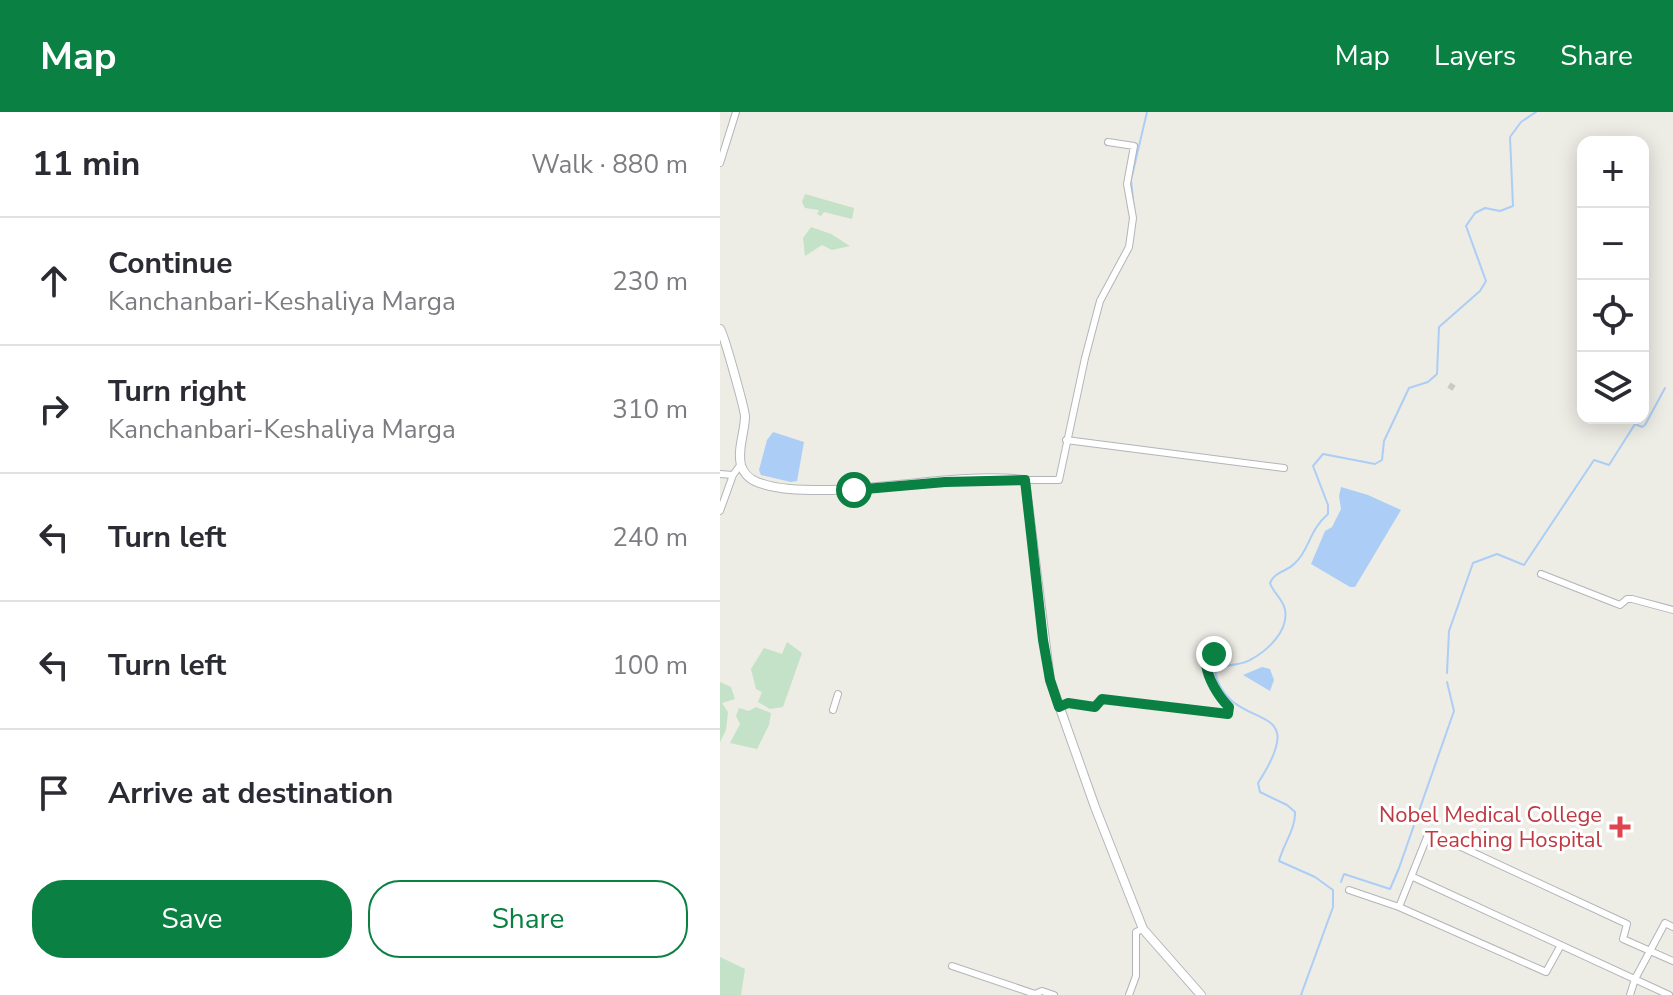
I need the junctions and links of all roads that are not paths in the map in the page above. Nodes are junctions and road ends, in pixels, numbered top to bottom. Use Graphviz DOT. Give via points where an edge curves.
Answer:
graph roads {
  1 [pos="736,112"];
  2 [pos="1108,142"];
  3 [pos="720,163"];
  4 [pos="720,329"];
  5 [pos="1066,440"];
  6 [pos="741,464"];
  7 [pos="1284,468"];
  8 [pos="720,474"];
  9 [pos="732,479"];
  10 [pos="751,479"];
  11 [pos="1025,480"];
  12 [pos="720,511"];
  13 [pos="1541,574"];
  14 [pos="1673,610"];
  15 [pos="1214,654"];
  16 [pos="838,694"];
  17 [pos="1059,707"];
  18 [pos="833,710"];
  19 [pos="1413,877"];
  20 [pos="1349,890"];
  21 [pos="1399,907"];
  22 [pos="1673,927"];
  23 [pos="1143,929"];
  24 [pos="1561,945"];
  25 [pos="1651,950"];
  26 [pos="1673,961"];
  27 [pos="952,966"];
  28 [pos="1635,979"];
  29 [pos="1054,995"];
  30 [pos="1129,995"];
  31 [pos="1201,995"];
  32 [pos="1630,995"];
  33 [pos="1669,995"];
  1 -- 3 [label="street"];
  2 -- 5 [label="street" via="1134,146 1127,184 1133,218 1129,247 1100,301"];
  4 -- 6 [label="street" via="744,403"];
  5 -- 7 [label="street"];
  5 -- 11 [label="street" via="1059,480"];
  6 -- 9 [label="street"];
  6 -- 10 [label="street"];
  8 -- 9 [label="street"];
  9 -- 10 [label="street"];
  9 -- 12 [label="street"];
  10 -- 11 [label="street" via="788,489 834,490"];
  11 -- 17 [label="street" via="1043,640"];
  13 -- 14 [label="street" via="1620,605 1632,599"];
  15 -- 17 [label="street" via="1206,670 1229,707 1228,714 1102,699 1095,707"];
  16 -- 18 [label="street"];
  17 -- 23 [label="street"];
  19 -- 21 [label="street"];
  19 -- 24 [label="street"];
  19 -- 25 [label="street" via="1429,832 1627,924 1623,939"];
  20 -- 21 [label="street"];
  21 -- 24 [label="street" via="1546,972"];
  22 -- 25 [label="street" via="1665,923"];
  23 -- 30 [label="street" via="1136,932 1136,976"];
  23 -- 31 [label="street"];
  24 -- 28 [label="street"];
  25 -- 26 [label="street"];
  25 -- 28 [label="street"];
  27 -- 29 [label="street" via="1035,994"];
  28 -- 32 [label="street"];
  28 -- 33 [label="street"];
}
